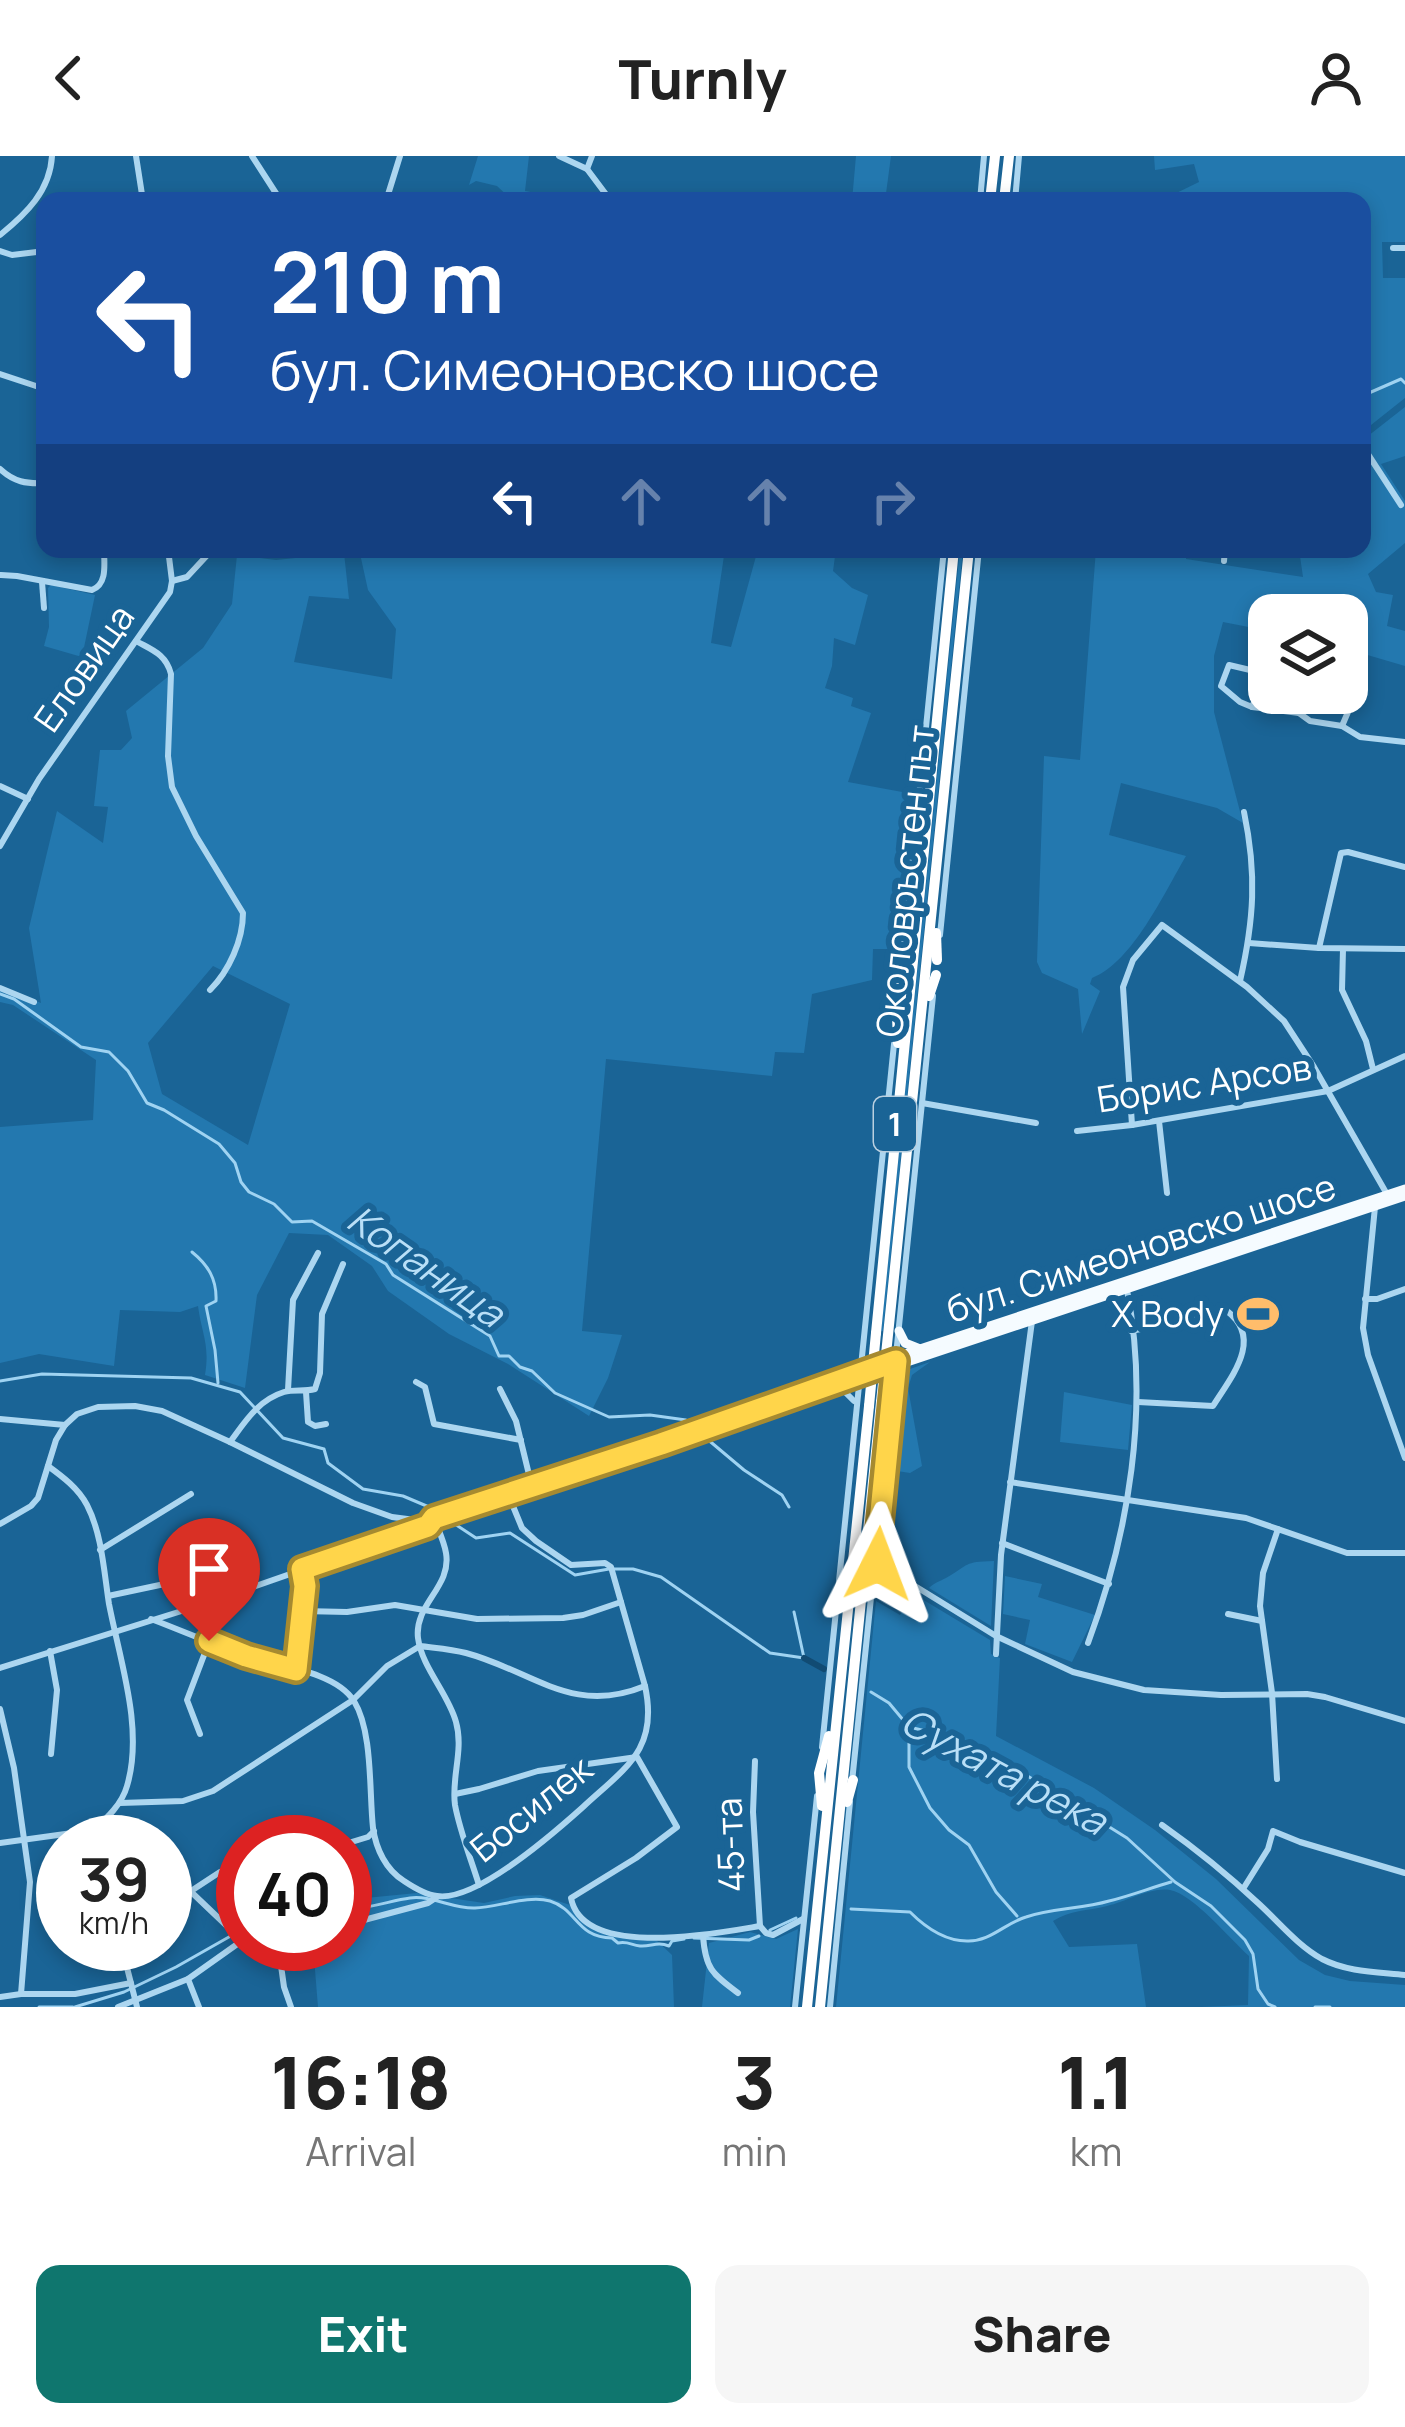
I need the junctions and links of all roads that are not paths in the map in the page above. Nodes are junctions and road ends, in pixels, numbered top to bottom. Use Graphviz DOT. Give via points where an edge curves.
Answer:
graph roads {
  1 [pos="52,156"];
  2 [pos="136,156"];
  3 [pos="252,156"];
  4 [pos="387,156"];
  5 [pos="559,156"];
  6 [pos="592,156"];
  7 [pos="984,156"];
  8 [pos="995,156"];
  9 [pos="1009,156"];
  10 [pos="1019,156"];
  11 [pos="399,158"];
  12 [pos="587,169"];
  13 [pos="40,192"];
  14 [pos="142,192"];
  15 [pos="275,192"];
  16 [pos="389,192"];
  17 [pos="604,192"];
  18 [pos="981,192"];
  19 [pos="991,192"];
  20 [pos="1005,192"];
  21 [pos="1016,192"];
  22 [pos="36,201"];
  23 [pos="0,235"];
  24 [pos="1394,248"];
  25 [pos="1405,248"];
  26 [pos="0,250"];
  27 [pos="36,252"];
  28 [pos="0,374"];
  29 [pos="36,386"];
  30 [pos="1371,459"];
  31 [pos="0,469"];
  32 [pos="36,484"];
  33 [pos="1401,505"];
  34 [pos="104,558"];
  35 [pos="169,558"];
  36 [pos="205,558"];
  37 [pos="943,558"];
  38 [pos="953,558"];
  39 [pos="968,558"];
  40 [pos="978,558"];
  41 [pos="1224,558"];
  42 [pos="1224,561"];
  43 [pos="2,575"];
  44 [pos="172,581"];
  45 [pos="42,582"];
  46 [pos="44,608"];
  47 [pos="136,641"];
  48 [pos="1248,668"];
  49 [pos="1248,705"];
  50 [pos="1300,714"];
  51 [pos="1347,714"];
  52 [pos="1342,726"];
  53 [pos="1405,742"];
  54 [pos="0,786"];
  55 [pos="28,799"];
  56 [pos="1244,812"];
  57 [pos="0,846"];
  58 [pos="1405,867"];
  59 [pos="939,895"];
  60 [pos="917,915"];
  61 [pos="1249,943"];
  62 [pos="1319,948"];
  63 [pos="1342,949"];
  64 [pos="1405,949"];
  65 [pos="937,960"];
  66 [pos="935,974"];
  67 [pos="1240,981"];
  68 [pos="0,988"];
  69 [pos="210,990"];
  70 [pos="899,993"];
  71 [pos="34,1002"];
  72 [pos="897,1016"];
  73 [pos="921,1022"];
  74 [pos="1405,1056"];
  75 [pos="1373,1069"];
  76 [pos="899,1084"];
  77 [pos="1328,1091"];
  78 [pos="922,1103"];
  79 [pos="1159,1120"];
  80 [pos="1036,1123"];
  81 [pos="1132,1125"];
  82 [pos="1077,1130"];
  83 [pos="1405,1192"];
  84 [pos="1167,1193"];
  85 [pos="1383,1200"];
  86 [pos="318,1253"];
  87 [pos="344,1264"];
  88 [pos="1405,1288"];
  89 [pos="1127,1290"];
  90 [pos="1365,1299"];
  91 [pos="1032,1321"];
  92 [pos="1131,1330"];
  93 [pos="888,1332"];
  94 [pos="920,1349"];
  95 [pos="896,1361"];
  96 [pos="860,1374"];
  97 [pos="416,1382"];
  98 [pos="500,1389"];
  99 [pos="288,1390"];
  100 [pos="306,1392"];
  101 [pos="802,1394"];
  102 [pos="1138,1402"];
  103 [pos="869,1405"];
  104 [pos="0,1419"];
  105 [pos="326,1424"];
  106 [pos="64,1425"];
  107 [pos="521,1440"];
  108 [pos="230,1442"];
  109 [pos="1405,1458"];
  110 [pos="48,1466"];
  111 [pos="1010,1482"];
  112 [pos="532,1487"];
  113 [pos="190,1494"];
  114 [pos="508,1494"];
  115 [pos="1127,1499"];
  116 [pos="434,1518"];
  117 [pos="0,1524"];
  118 [pos="1278,1529"];
  119 [pos="243,1536"];
  120 [pos="1002,1543"];
  121 [pos="100,1550"];
  122 [pos="1405,1553"];
  123 [pos="876,1562"];
  124 [pos="302,1569"];
  125 [pos="221,1572"];
  126 [pos="1109,1584"];
  127 [pos="108,1596"];
  128 [pos="220,1597"];
  129 [pos="621,1602"];
  130 [pos="423,1609"];
  131 [pos="303,1611"];
  132 [pos="1228,1614"];
  133 [pos="152,1619"];
  134 [pos="1262,1621"];
  135 [pos="114,1630"];
  136 [pos="996,1636"];
  137 [pos="209,1641"];
  138 [pos="1088,1643"];
  139 [pos="420,1646"];
  140 [pos="50,1651"];
  141 [pos="996,1654"];
  142 [pos="0,1668"];
  143 [pos="296,1670"];
  144 [pos="645,1686"];
  145 [pos="1272,1693"];
  146 [pos="845,1697"];
  147 [pos="353,1700"];
  148 [pos="0,1709"];
  149 [pos="1405,1721"];
  150 [pos="200,1734"];
  151 [pos="856,1747"];
  152 [pos="51,1754"];
  153 [pos="637,1757"];
  154 [pos="755,1762"];
  155 [pos="819,1773"];
  156 [pos="1277,1779"];
  157 [pos="853,1780"];
  158 [pos="455,1794"];
  159 [pos="120,1803"];
  160 [pos="108,1815"];
  161 [pos="1162,1826"];
  162 [pos="374,1831"];
  163 [pos="36,1838"];
  164 [pos="824,1839"];
  165 [pos="23,1840"];
  166 [pos="838,1840"];
  167 [pos="0,1843"];
  168 [pos="1405,1873"];
  169 [pos="479,1886"];
  170 [pos="1243,1889"];
  171 [pos="192,1892"];
  172 [pos="437,1897"];
  173 [pos="216,1915"];
  174 [pos="372,1918"];
  175 [pos="804,1918"];
  176 [pos="760,1926"];
  177 [pos="703,1935"];
  178 [pos="216,1959"];
  179 [pos="127,1971"];
  180 [pos="282,1971"];
  181 [pos="1405,1976"];
  182 [pos="188,1979"];
  183 [pos="130,1983"];
  184 [pos="738,1993"];
  185 [pos="21,1994"];
  186 [pos="0,1997"];
  187 [pos="136,2004"];
  188 [pos="118,2007"];
  189 [pos="199,2007"];
  190 [pos="291,2007"];
  191 [pos="795,2007"];
  192 [pos="807,2007"];
  193 [pos="820,2007"];
  194 [pos="830,2007"];
  1 -- 13 [label="street"];
  2 -- 14 [label="street"];
  3 -- 15 [label="street"];
  4 -- 11 [label="street"];
  5 -- 12 [label="street"];
  6 -- 12 [label="street"];
  7 -- 18 [label="street"];
  8 -- 19 [label="highway"];
  9 -- 20 [label="highway"];
  10 -- 21 [label="street"];
  11 -- 16 [label="street"];
  12 -- 17 [label="street"];
  22 -- 23 [label="street"];
  24 -- 25 [label="street"];
  26 -- 27 [label="street"];
  28 -- 29 [label="street"];
  30 -- 33 [label="street"];
  31 -- 32 [label="street"];
  34 -- 45 [label="street" via="98,588"];
  35 -- 44 [label="street"];
  36 -- 44 [label="street"];
  37 -- 70 [label="street"];
  38 -- 60 [label="highway, Околовръстен път / 1"];
  39 -- 59 [label="highway, Околовръстен път / 1"];
  40 -- 59 [label="street, Околовръстен път"];
  41 -- 42 [label="street"];
  43 -- 45 [label="street"];
  44 -- 47 [label="street, Еловица"];
  45 -- 46 [label="street"];
  47 -- 55 [label="street, Еловица"];
  47 -- 69 [label="street" via="168,662 172,787 243,913 230,961"];
  48 -- 49 [label="street" via="1227,667 1222,688"];
  50 -- 52 [label="street"];
  51 -- 52 [label="street"];
  52 -- 53 [label="street" via="1360,737"];
  54 -- 55 [label="street"];
  55 -- 57 [label="street, Еловица"];
  56 -- 61 [label="street" via="1254,868"];
  58 -- 62 [label="street" via="1341,853"];
  59 -- 65 [label="highway"];
  59 -- 73 [label="highway, Околовръстен път / 1"];
  60 -- 70 [label="highway"];
  60 -- 76 [label="highway, Околовръстен път / 1"];
  61 -- 62 [label="street"];
  61 -- 67 [label="street"];
  62 -- 63 [label="street"];
  63 -- 64 [label="street"];
  63 -- 75 [label="street" via="1342,990"];
  65 -- 66 [label="street"];
  66 -- 73 [label="highway"];
  66 -- 78 [label="street"];
  67 -- 77 [label="street" via="1284,1021"];
  67 -- 81 [label="street" via="1162,925 1133,960 1123,987"];
  68 -- 71 [label="street"];
  70 -- 72 [label="street"];
  72 -- 76 [label="highway"];
  72 -- 96 [label="street"];
  73 -- 93 [label="highway, Околовръстен път / 1"];
  74 -- 75 [label="street, Борис Арсов"];
  75 -- 77 [label="street, Борис Арсов"];
  76 -- 93 [label="highway, Околовръстен път / 1"];
  77 -- 79 [label="street, Борис Арсов"];
  77 -- 85 [label="street"];
  78 -- 80 [label="street"];
  78 -- 93 [label="street"];
  79 -- 81 [label="street, Борис Арсов"];
  79 -- 84 [label="street"];
  81 -- 82 [label="street, Борис Арсов"];
  83 -- 85 [label="main road, бул. Симеоновско шосе"];
  85 -- 89 [label="main road, бул. Симеоновско шосе"];
  85 -- 90 [label="street"];
  85 -- 94 [label="main road, бул. Симеоновско шосе"];
  86 -- 99 [label="street" via="293,1300"];
  87 -- 100 [label="street" via="322,1314 319,1382"];
  88 -- 90 [label="street"];
  89 -- 91 [label="main road, бул. Симеоновско шосе"];
  89 -- 92 [label="street"];
  90 -- 109 [label="street" via="1368,1354"];
  91 -- 95 [label="main road, бул. Симеоновско шосе"];
  91 -- 111 [label="street"];
  92 -- 102 [label="street"];
  92 -- 102 [label="street" via="1227,1311 1245,1350 1213,1406"];
  93 -- 94 [label="main road"];
  93 -- 95 [label="street"];
  93 -- 103 [label="highway, Околовръстен път / 1, bridge"];
  94 -- 95 [label="main road, бул. Симеоновско шосе"];
  95 -- 96 [label="main road, бул. Симеоновско шосе"];
  95 -- 123 [label="street"];
  96 -- 101 [label="street, бул. Симеоновско шосе"];
  96 -- 103 [label="street"];
  97 -- 107 [label="street" via="434,1424"];
  98 -- 107 [label="street"];
  99 -- 100 [label="street"];
  99 -- 108 [label="street" via="259,1405"];
  100 -- 105 [label="street" via="308,1423"];
  101 -- 103 [label="street" via="840,1390"];
  101 -- 112 [label="street, бул. Симеоновско шосе"];
  102 -- 115 [label="street"];
  103 -- 146 [label="highway, Околовръстен път / 1"];
  103 -- 155 [label="street"];
  104 -- 106 [label="street"];
  106 -- 108 [label="street, бул. Симеоновско шосе" via="98,1407 144,1407"];
  106 -- 110 [label="street"];
  107 -- 112 [label="street"];
  108 -- 116 [label="street, бул. Симеоновско шосе" via="374,1512"];
  110 -- 117 [label="street" via="38,1498"];
  110 -- 121 [label="street" via="88,1507"];
  111 -- 115 [label="street"];
  111 -- 120 [label="street"];
  112 -- 114 [label="street, бул. Симеоновско шосе"];
  113 -- 121 [label="street"];
  114 -- 116 [label="street, бул. Симеоновско шосе"];
  114 -- 129 [label="street, Босилек" via="521,1528 553,1553 571,1565 605,1563"];
  115 -- 118 [label="street"];
  115 -- 126 [label="street"];
  116 -- 124 [label="street"];
  116 -- 130 [label="street" via="446,1571"];
  118 -- 122 [label="street" via="1346,1553"];
  118 -- 134 [label="street" via="1263,1573"];
  119 -- 125 [label="street" via="223,1554"];
  120 -- 126 [label="street"];
  120 -- 136 [label="street"];
  121 -- 127 [label="street"];
  123 -- 136 [label="street"];
  123 -- 151 [label="street"];
  124 -- 128 [label="street"];
  124 -- 131 [label="street"];
  125 -- 127 [label="street"];
  125 -- 128 [label="street"];
  126 -- 138 [label="street"];
  127 -- 135 [label="street"];
  128 -- 133 [label="street"];
  129 -- 130 [label="street" via="563,1618 477,1619"];
  129 -- 144 [label="street, Босилек"];
  130 -- 131 [label="street"];
  130 -- 139 [label="street"];
  131 -- 143 [label="street"];
  132 -- 134 [label="street"];
  133 -- 135 [label="street"];
  133 -- 137 [label="street"];
  134 -- 145 [label="street"];
  135 -- 140 [label="street"];
  135 -- 159 [label="street" via="132,1759"];
  136 -- 141 [label="street"];
  136 -- 145 [label="street" via="1072,1672 1131,1688"];
  137 -- 143 [label="street"];
  137 -- 150 [label="street" via="187,1700"];
  139 -- 144 [label="street" via="465,1652 566,1693 610,1697"];
  139 -- 147 [label="street"];
  139 -- 158 [label="street" via="458,1727"];
  140 -- 142 [label="street"];
  140 -- 152 [label="street" via="58,1690"];
  143 -- 147 [label="street" via="328,1680"];
  144 -- 153 [label="street, Босилек" via="650,1705"];
  145 -- 149 [label="street" via="1325,1697"];
  145 -- 156 [label="street"];
  146 -- 151 [label="highway"];
  146 -- 155 [label="highway"];
  146 -- 164 [label="highway, Околовръстен път / 1"];
  146 -- 166 [label="highway, Околовръстен път / 1"];
  147 -- 159 [label="street" via="213,1791 183,1801"];
  147 -- 162 [label="street" via="365,1736"];
  148 -- 165 [label="street"];
  151 -- 157 [label="street"];
  153 -- 158 [label="street" via="538,1771"];
  153 -- 169 [label="street, Босилек" via="541,1845"];
  153 -- 177 [label="street" via="677,1827 571,1898 572,1906 603,1930 653,1939"];
  154 -- 176 [label="street, 45-та"];
  155 -- 164 [label="highway"];
  155 -- 175 [label="street"];
  157 -- 166 [label="highway"];
  157 -- 194 [label="street"];
  158 -- 169 [label="street"];
  159 -- 160 [label="street"];
  161 -- 170 [label="street"];
  162 -- 172 [label="street" via="394,1875"];
  163 -- 165 [label="street"];
  164 -- 192 [label="highway, Околовръстен път / 1"];
  165 -- 167 [label="street"];
  165 -- 185 [label="street" via="30,1901"];
  166 -- 193 [label="highway, Околовръстен път / 1"];
  168 -- 170 [label="street" via="1274,1831"];
  169 -- 172 [label="street, Босилек"];
  170 -- 181 [label="street" via="1319,1957"];
  171 -- 173 [label="street"];
  172 -- 174 [label="street, Босилек"];
  175 -- 176 [label="street" via="773,1935"];
  175 -- 191 [label="street"];
  176 -- 177 [label="street"];
  177 -- 184 [label="street" via="710,1970"];
  178 -- 182 [label="street"];
  179 -- 183 [label="street"];
  180 -- 190 [label="street"];
  182 -- 187 [label="street"];
  182 -- 189 [label="street"];
  183 -- 185 [label="street"];
  183 -- 187 [label="street"];
  185 -- 186 [label="street"];
  187 -- 188 [label="street"];
}
